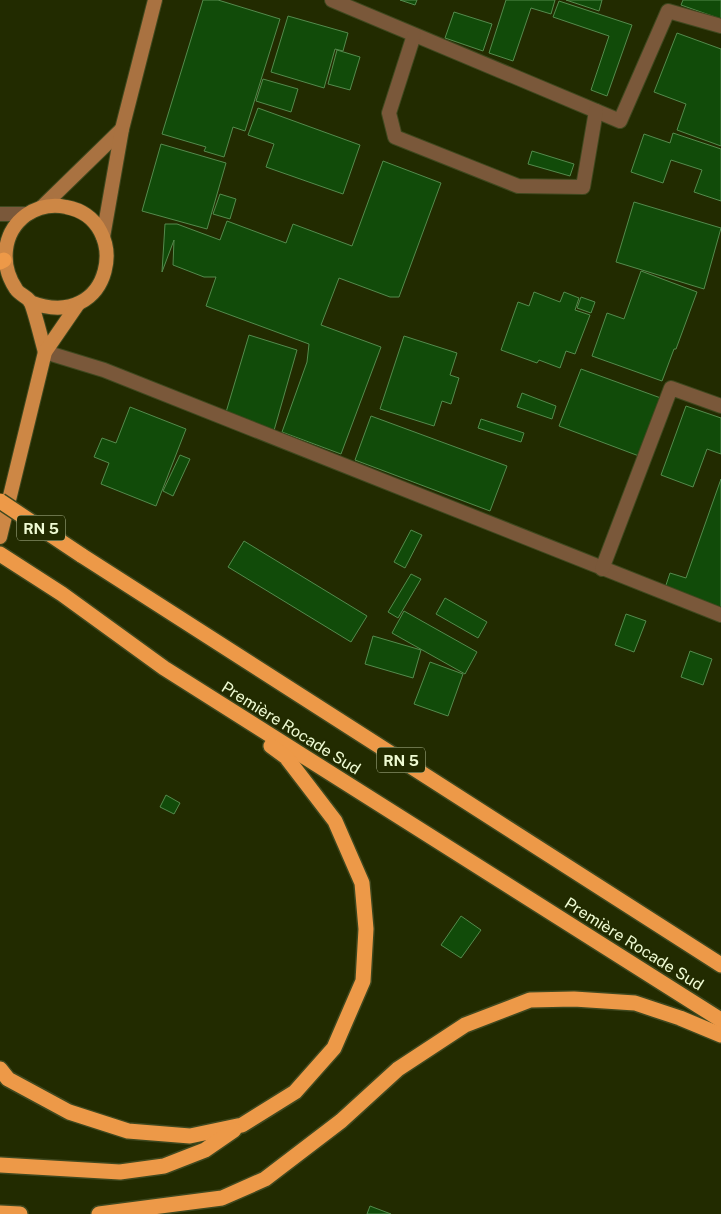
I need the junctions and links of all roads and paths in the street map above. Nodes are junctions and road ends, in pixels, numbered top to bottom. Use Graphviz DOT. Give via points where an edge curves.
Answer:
graph roads {
  1 [pos="155,0"];
  2 [pos="332,0"];
  3 [pos="668,5"];
  4 [pos="721,26"];
  5 [pos="414,34"];
  6 [pos="596,111"];
  7 [pos="122,129"];
  8 [pos="42,207"];
  9 [pos="0,214"];
  10 [pos="27,214"];
  11 [pos="103,237"];
  12 [pos="2,256"];
  13 [pos="30,302"];
  14 [pos="78,304"];
  15 [pos="46,352"];
  16 [pos="721,406"];
  17 [pos="0,501"];
  18 [pos="0,537"];
  19 [pos="0,554"];
  20 [pos="602,569"];
  21 [pos="721,615"];
  22 [pos="164,668"];
  23 [pos="721,965"];
  24 [pos="721,1020"];
  25 [pos="721,1035"];
  26 [pos="0,1069"];
  27 [pos="242,1125"];
  28 [pos="0,1165"];
  29 [pos="0,1214"];
  30 [pos="20,1214"];
  31 [pos="99,1214"];
  1 -- 7 [label="main road"];
  2 -- 5 [label="street"];
  3 -- 4 [label="street"];
  3 -- 6 [label="street" via="620,122"];
  5 -- 6 [label="street"];
  5 -- 6 [label="street" via="389,113 395,137 518,186 583,187"];
  7 -- 8 [label="main road"];
  7 -- 11 [label="main road"];
  8 -- 10 [label="main road"];
  8 -- 11 [label="main road" via="57,205 85,214"];
  9 -- 10 [label="street"];
  10 -- 12 [label="main road" via="8,238"];
  11 -- 14 [label="main road" via="106,268 91,295"];
  12 -- 13 [label="main road" via="17,291"];
  13 -- 14 [label="main road" via="45,308"];
  13 -- 15 [label="main road"];
  14 -- 15 [label="main road"];
  15 -- 18 [label="main road"];
  15 -- 20 [label="street" via="104,370"];
  16 -- 20 [label="street" via="671,388"];
  17 -- 23 [label="highway, Première Rocade Sud / RN 5, bridge"];
  19 -- 22 [label="highway, Première Rocade Sud / RN 5" via="62,594"];
  20 -- 21 [label="street"];
  22 -- 24 [label="highway, Première Rocade Sud / RN 5"];
  22 -- 27 [label="highway" via="286,757 335,821 362,882 366,930 362,981 334,1048 295,1092"];
  25 -- 31 [label="highway" via="635,1004 574,999 530,1000 465,1025 398,1069 341,1120 265,1179 222,1198"];
  26 -- 27 [label="highway" via="8,1079 69,1112 128,1131 190,1136"];
  27 -- 28 [label="highway" via="205,1150 164,1166 120,1172"];
  29 -- 30 [label="highway"];
}
